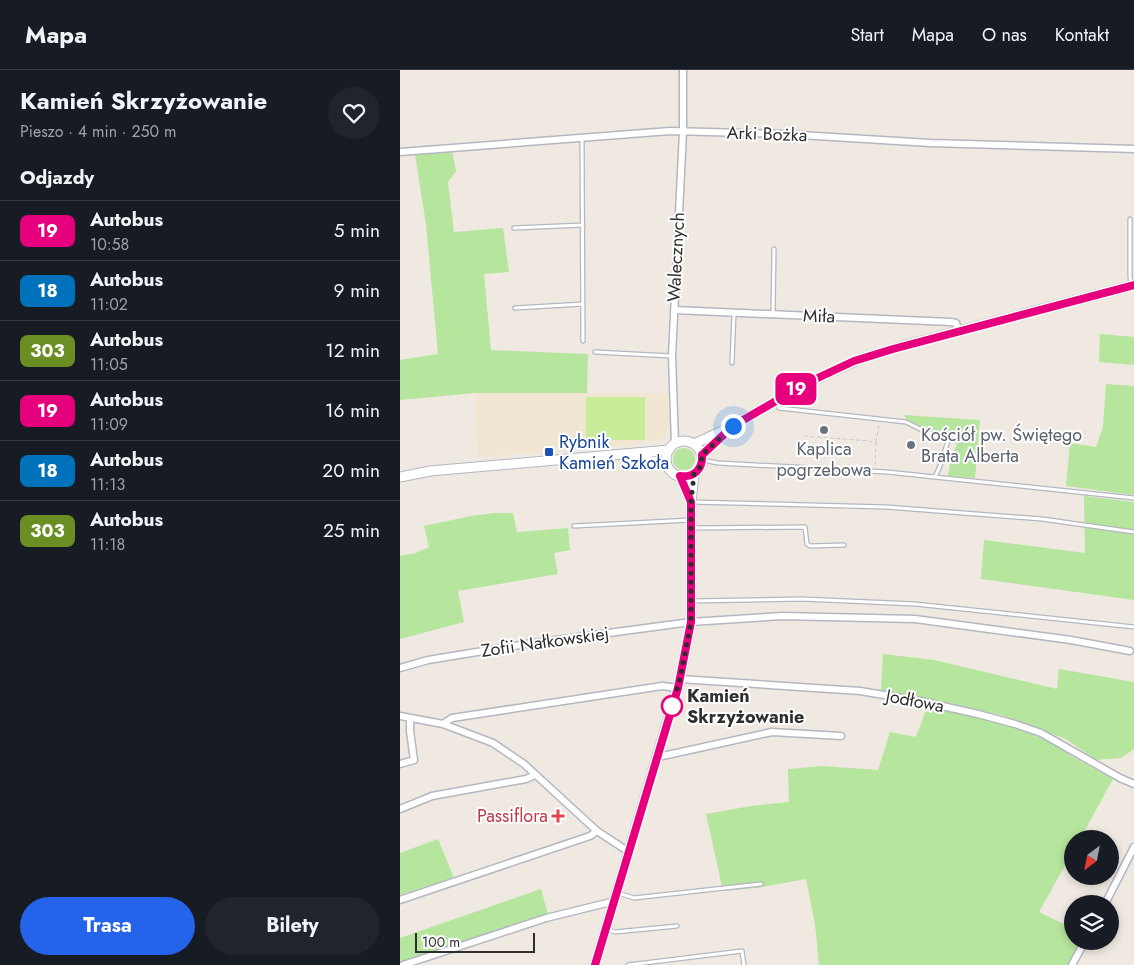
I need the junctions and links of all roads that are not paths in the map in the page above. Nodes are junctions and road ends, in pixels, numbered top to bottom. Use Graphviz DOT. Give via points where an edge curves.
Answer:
graph roads {
  1 [pos="683,70"];
  2 [pos="683,132"];
  3 [pos="582,138"];
  4 [pos="1134,149"];
  5 [pos="400,152"];
  6 [pos="1130,219"];
  7 [pos="583,225"];
  8 [pos="514,228"];
  9 [pos="774,249"];
  10 [pos="1133,286"];
  11 [pos="583,304"];
  12 [pos="515,308"];
  13 [pos="674,310"];
  14 [pos="734,313"];
  15 [pos="773,314"];
  16 [pos="958,331"];
  17 [pos="583,341"];
  18 [pos="595,352"];
  19 [pos="672,356"];
  20 [pos="732,362"];
  21 [pos="774,401"];
  22 [pos="733,426"];
  23 [pos="694,444"];
  24 [pos="672,447"];
  25 [pos="627,455"];
  26 [pos="702,458"];
  27 [pos="668,465"];
  28 [pos="694,474"];
  29 [pos="680,476"];
  30 [pos="400,477"];
  31 [pos="934,477"];
  32 [pos="1134,498"];
  33 [pos="691,502"];
  34 [pos="692,524"];
  35 [pos="574,526"];
  36 [pos="1134,532"];
  37 [pos="844,545"];
  38 [pos="691,601"];
  39 [pos="691,622"];
  40 [pos="1134,627"];
  41 [pos="1130,651"];
  42 [pos="400,668"];
  43 [pos="679,684"];
  44 [pos="400,716"];
  45 [pos="410,718"];
  46 [pos="443,724"];
  47 [pos="841,736"];
  48 [pos="658,757"];
  49 [pos="400,764"];
  50 [pos="536,775"];
  51 [pos="1134,784"];
  52 [pos="400,809"];
  53 [pos="597,831"];
  54 [pos="1134,847"];
  55 [pos="628,852"];
  56 [pos="760,884"];
  57 [pos="1110,895"];
  58 [pos="616,897"];
  59 [pos="400,900"];
  60 [pos="677,926"];
  61 [pos="606,929"];
  62 [pos="1080,950"];
  63 [pos="403,965"];
  64 [pos="595,965"];
  65 [pos="628,965"];
  66 [pos="744,965"];
  67 [pos="1072,965"];
  1 -- 2 [label="street, Walecznych"];
  2 -- 3 [label="street, Arki Bożka"];
  2 -- 4 [label="street, Arki Bożka"];
  2 -- 13 [label="street, Walecznych"];
  3 -- 5 [label="street, Arki Bożka"];
  3 -- 7 [label="lane"];
  6 -- 10 [label="lane" via="1130,276"];
  7 -- 8 [label="lane"];
  7 -- 11 [label="lane"];
  9 -- 15 [label="lane"];
  10 -- 16 [label="street"];
  11 -- 12 [label="lane"];
  11 -- 17 [label="lane"];
  13 -- 14 [label="street, Miła"];
  13 -- 19 [label="street, Walecznych"];
  14 -- 15 [label="street, Miła"];
  14 -- 20 [label="lane"];
  15 -- 16 [label="street, Miła" via="951,322 956,324"];
  16 -- 21 [label="street" via="854,361"];
  18 -- 19 [label="lane"];
  19 -- 24 [label="street, Walecznych"];
  21 -- 22 [label="street"];
  21 -- 31 [label="lane" via="779,408 906,422 948,441"];
  22 -- 23 [label="street"];
  22 -- 26 [label="street"];
  23 -- 24 [label="street" via="685,441"];
  23 -- 26 [label="street"];
  24 -- 25 [label="street"];
  24 -- 27 [label="street" via="667,456"];
  25 -- 27 [label="street"];
  25 -- 30 [label="street" via="430,471"];
  26 -- 28 [label="street" via="700,468"];
  26 -- 31 [label="lane" via="718,463"];
  27 -- 29 [label="street"];
  28 -- 29 [label="street"];
  28 -- 33 [label="street"];
  29 -- 33 [label="street"];
  31 -- 32 [label="lane"];
  33 -- 34 [label="street"];
  33 -- 36 [label="lane" via="886,507 1042,519"];
  34 -- 35 [label="lane"];
  34 -- 37 [label="lane" via="804,527 810,546"];
  34 -- 38 [label="street"];
  38 -- 39 [label="street"];
  38 -- 40 [label="lane" via="802,599 915,604"];
  39 -- 41 [label="street, Zofii Nałkowskiej" via="782,616 915,619"];
  39 -- 42 [label="street, Zofii Nałkowskiej" via="526,644 428,660"];
  39 -- 43 [label="street"];
  43 -- 46 [label="street, Jodłowa" via="452,718"];
  43 -- 48 [label="street"];
  43 -- 51 [label="street, Jodłowa" via="860,692 920,701 1042,733"];
  44 -- 45 [label="street"];
  45 -- 46 [label="street"];
  45 -- 49 [label="street" via="414,760"];
  46 -- 50 [label="street" via="493,743"];
  47 -- 48 [label="street" via="772,732"];
  48 -- 55 [label="street"];
  50 -- 52 [label="street" via="432,796"];
  50 -- 53 [label="street"];
  53 -- 55 [label="street"];
  53 -- 59 [label="street"];
  54 -- 57 [label="street"];
  55 -- 58 [label="street"];
  56 -- 58 [label="lane" via="634,898"];
  58 -- 61 [label="street"];
  58 -- 63 [label="street"];
  60 -- 61 [label="lane" via="615,932"];
  61 -- 64 [label="street"];
  62 -- 67 [label="street"];
  65 -- 66 [label="lane" via="742,951"];
}
